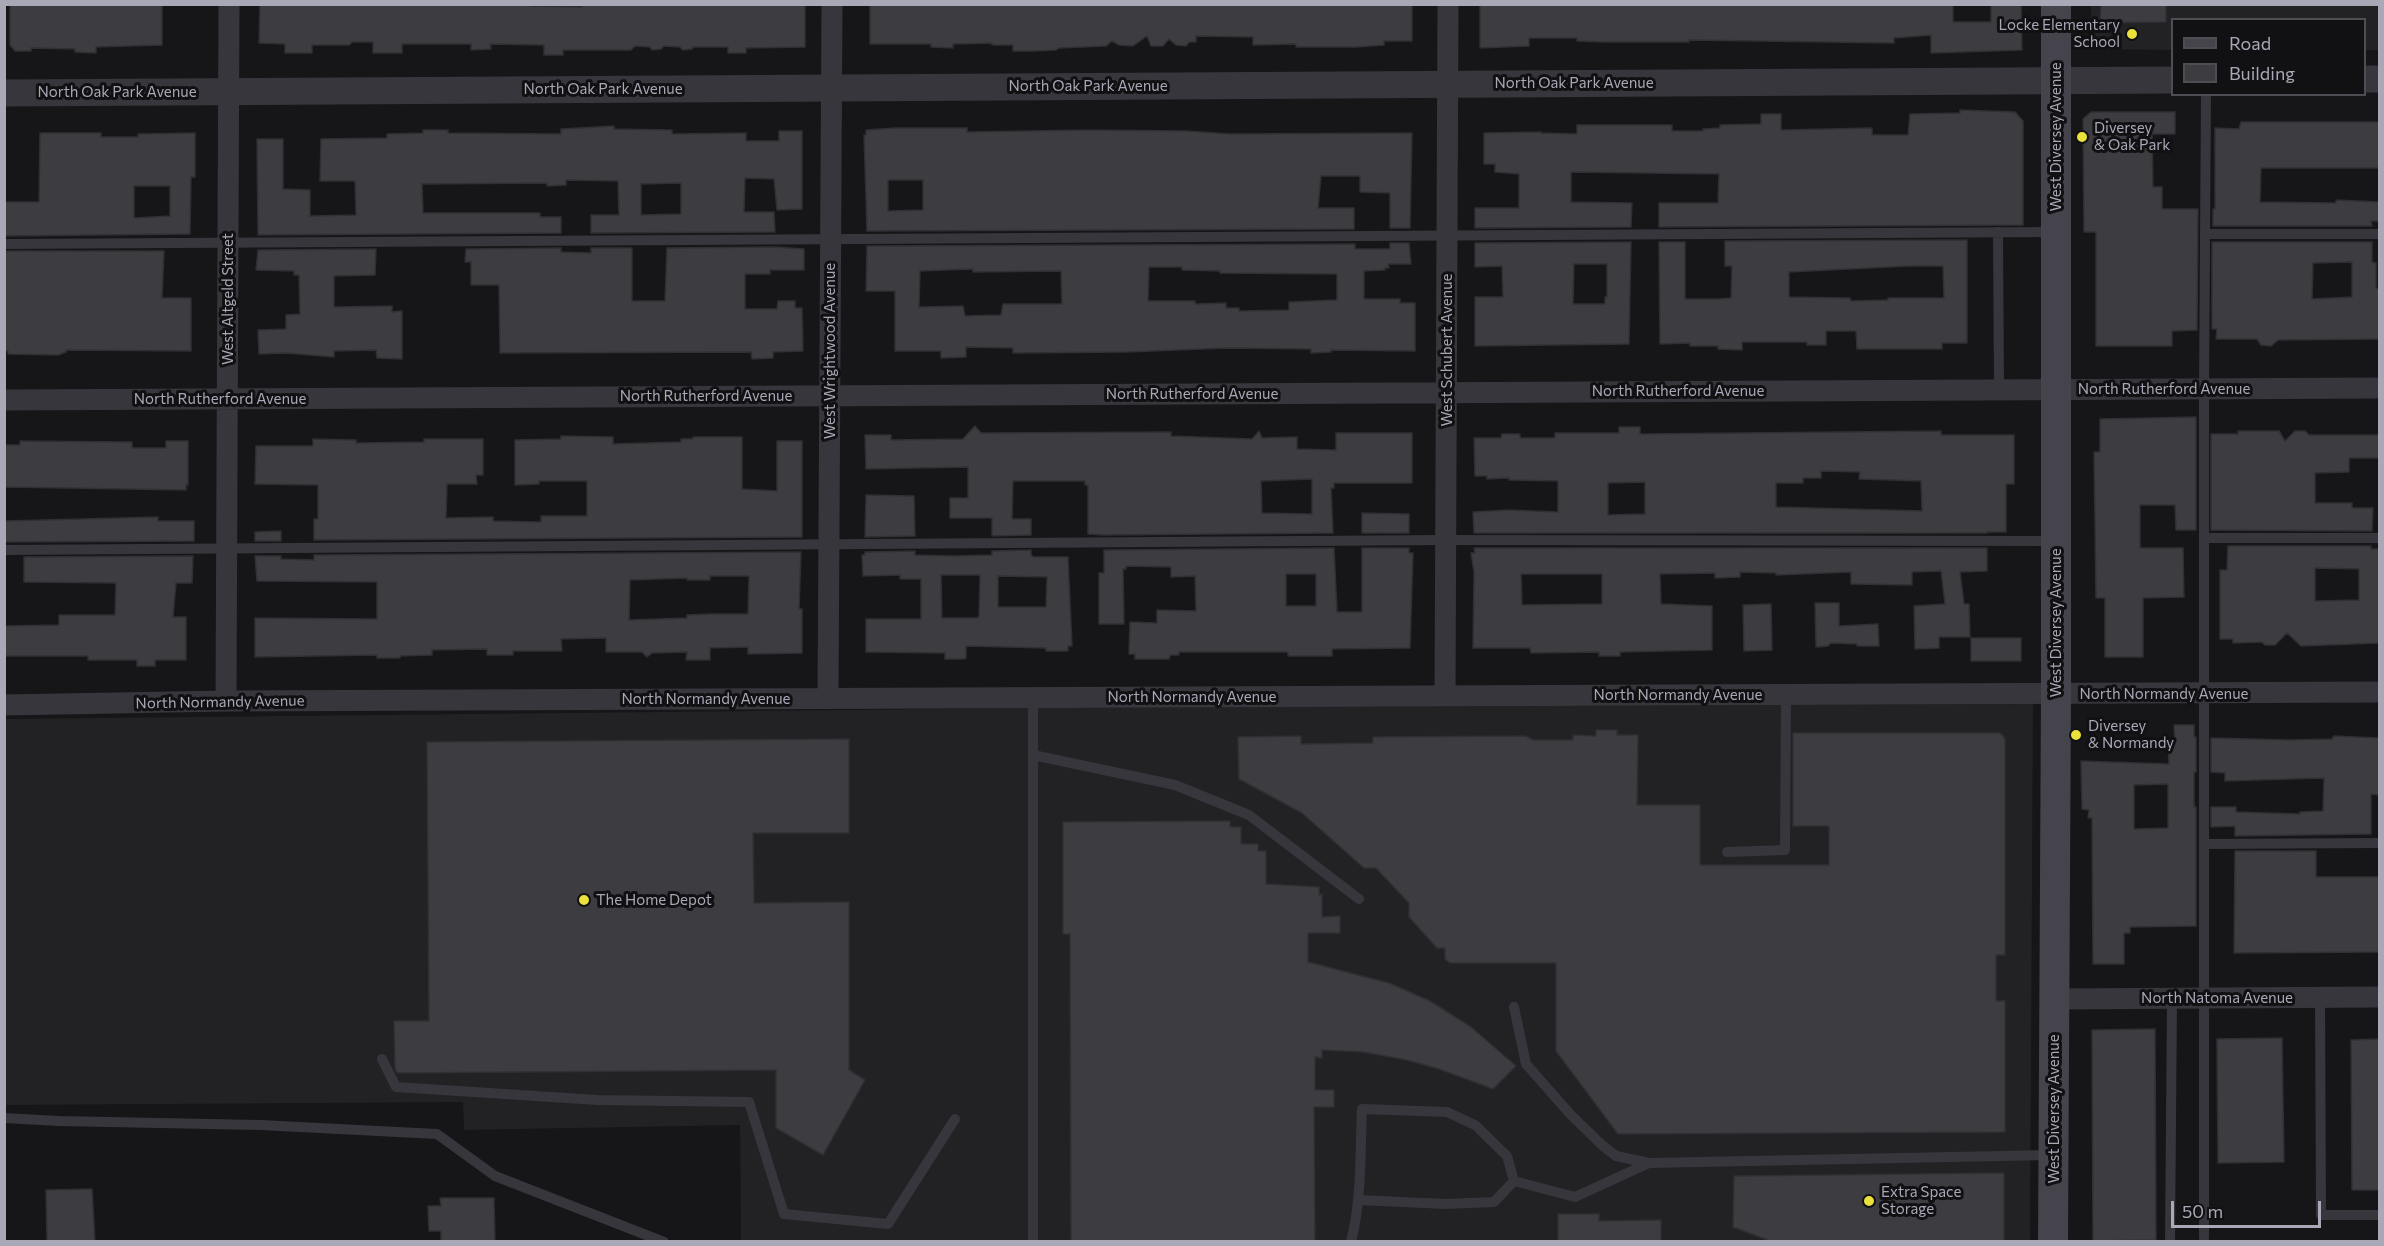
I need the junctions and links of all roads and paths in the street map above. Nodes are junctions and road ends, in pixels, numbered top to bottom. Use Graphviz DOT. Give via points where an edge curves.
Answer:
graph roads {
  1 [pos="230,4"];
  2 [pos="832,4"];
  3 [pos="1448,4"];
  4 [pos="2056,4"];
  5 [pos="2171,80"];
  6 [pos="2056,81"];
  7 [pos="1447,84"];
  8 [pos="831,88"];
  9 [pos="229,91"];
  10 [pos="4,93"];
  11 [pos="2206,96"];
  12 [pos="1998,232"];
  13 [pos="2056,232"];
  14 [pos="2207,234"];
  15 [pos="2379,234"];
  16 [pos="1447,236"];
  17 [pos="830,239"];
  18 [pos="228,243"];
  19 [pos="4,244"];
  20 [pos="2379,388"];
  21 [pos="2204,389"];
  22 [pos="1999,390"];
  23 [pos="2056,390"];
  24 [pos="1446,393"];
  25 [pos="830,396"];
  26 [pos="227,399"];
  27 [pos="4,400"];
  28 [pos="2204,538"];
  29 [pos="2379,538"];
  30 [pos="1446,540"];
  31 [pos="2056,541"];
  32 [pos="829,543"];
  33 [pos="227,548"];
  34 [pos="4,550"];
  35 [pos="2379,692"];
  36 [pos="2204,693"];
  37 [pos="2056,694"];
  38 [pos="1786,695"];
  39 [pos="1445,696"];
  40 [pos="1033,698"];
  41 [pos="828,699"];
  42 [pos="226,701"];
  43 [pos="4,705"];
  44 [pos="1033,755"];
  45 [pos="2379,843"];
  46 [pos="2204,844"];
  47 [pos="1727,852"];
  48 [pos="1359,899"];
  49 [pos="2379,997"];
  50 [pos="2204,998"];
  51 [pos="2320,998"];
  52 [pos="2055,999"];
  53 [pos="2172,999"];
  54 [pos="1514,1007"];
  55 [pos="382,1059"];
  56 [pos="4,1118"];
  57 [pos="955,1119"];
  58 [pos="2054,1155"];
  59 [pos="1649,1163"];
  60 [pos="1514,1181"];
  61 [pos="1358,1200"];
  62 [pos="2379,1215"];
  63 [pos="2204,1238"];
  64 [pos="664,1242"];
  65 [pos="1033,1242"];
  66 [pos="1351,1242"];
  67 [pos="2053,1242"];
  68 [pos="2170,1242"];
  1 -- 9 [label="street, West Altgeld Street"];
  2 -- 8 [label="street, West Wrightwood Avenue"];
  3 -- 7 [label="street, West Schubert Avenue"];
  4 -- 6 [label="main road, West Diversey Avenue"];
  5 -- 6 [label="street, North Oak Park Avenue"];
  6 -- 7 [label="street, North Oak Park Avenue"];
  6 -- 13 [label="main road, West Diversey Avenue"];
  7 -- 8 [label="street, North Oak Park Avenue"];
  7 -- 16 [label="street, West Schubert Avenue"];
  8 -- 9 [label="street, North Oak Park Avenue"];
  8 -- 17 [label="street, West Wrightwood Avenue"];
  9 -- 10 [label="street, North Oak Park Avenue"];
  9 -- 18 [label="street, West Altgeld Street"];
  11 -- 14 [label="lane"];
  12 -- 13 [label="lane"];
  12 -- 16 [label="lane"];
  12 -- 22 [label="lane"];
  13 -- 23 [label="main road, West Diversey Avenue"];
  14 -- 15 [label="lane"];
  14 -- 21 [label="lane"];
  16 -- 17 [label="lane"];
  16 -- 24 [label="street, West Schubert Avenue"];
  17 -- 18 [label="lane"];
  17 -- 25 [label="street, West Wrightwood Avenue"];
  18 -- 19 [label="lane"];
  18 -- 26 [label="street, West Altgeld Street"];
  20 -- 21 [label="street, North Rutherford Avenue"];
  21 -- 23 [label="street, North Rutherford Avenue"];
  21 -- 28 [label="lane"];
  22 -- 23 [label="street, North Rutherford Avenue"];
  22 -- 24 [label="street, North Rutherford Avenue"];
  23 -- 31 [label="main road, West Diversey Avenue"];
  24 -- 25 [label="street, North Rutherford Avenue"];
  24 -- 30 [label="street, West Schubert Avenue"];
  25 -- 26 [label="street, North Rutherford Avenue"];
  25 -- 32 [label="street, West Wrightwood Avenue"];
  26 -- 27 [label="street, North Rutherford Avenue"];
  26 -- 33 [label="street, West Altgeld Street"];
  28 -- 29 [label="lane"];
  28 -- 36 [label="lane"];
  30 -- 31 [label="lane"];
  30 -- 32 [label="lane"];
  30 -- 39 [label="street, West Schubert Avenue"];
  31 -- 37 [label="main road, West Diversey Avenue"];
  32 -- 33 [label="lane"];
  32 -- 41 [label="street, West Wrightwood Avenue"];
  33 -- 34 [label="lane"];
  33 -- 42 [label="street, West Altgeld Street"];
  35 -- 36 [label="street, North Normandy Avenue"];
  36 -- 37 [label="street, North Normandy Avenue"];
  36 -- 46 [label="lane"];
  37 -- 38 [label="street, North Normandy Avenue"];
  37 -- 52 [label="main road, West Diversey Avenue"];
  38 -- 39 [label="street, North Normandy Avenue"];
  38 -- 47 [label="lane" via="1785,850"];
  39 -- 40 [label="street, North Normandy Avenue"];
  40 -- 41 [label="street, North Normandy Avenue"];
  40 -- 44 [label="lane"];
  41 -- 42 [label="street, North Normandy Avenue"];
  42 -- 43 [label="street, North Normandy Avenue"];
  44 -- 48 [label="lane" via="1175,785 1249,815"];
  44 -- 65 [label="lane"];
  45 -- 46 [label="lane"];
  46 -- 50 [label="lane"];
  49 -- 51 [label="street, North Natoma Avenue"];
  50 -- 51 [label="street, North Natoma Avenue"];
  50 -- 53 [label="street, North Natoma Avenue"];
  50 -- 63 [label="lane"];
  51 -- 62 [label="lane" via="2322,1215"];
  52 -- 53 [label="street, North Natoma Avenue"];
  52 -- 58 [label="main road, West Diversey Avenue"];
  53 -- 68 [label="lane"];
  54 -- 59 [label="lane" via="1526,1064 1603,1146 1616,1155"];
  55 -- 57 [label="lane" via="396,1087 598,1100 749,1102 784,1214 888,1224"];
  56 -- 64 [label="lane" via="436,1134 495,1176"];
  58 -- 59 [label="lane"];
  58 -- 67 [label="main road, West Diversey Avenue"];
  59 -- 60 [label="lane" via="1575,1197"];
  60 -- 61 [label="lane" via="1494,1202"];
  60 -- 61 [label="lane" via="1507,1156 1475,1125 1447,1112 1362,1109"];
  61 -- 66 [label="lane"];
}
